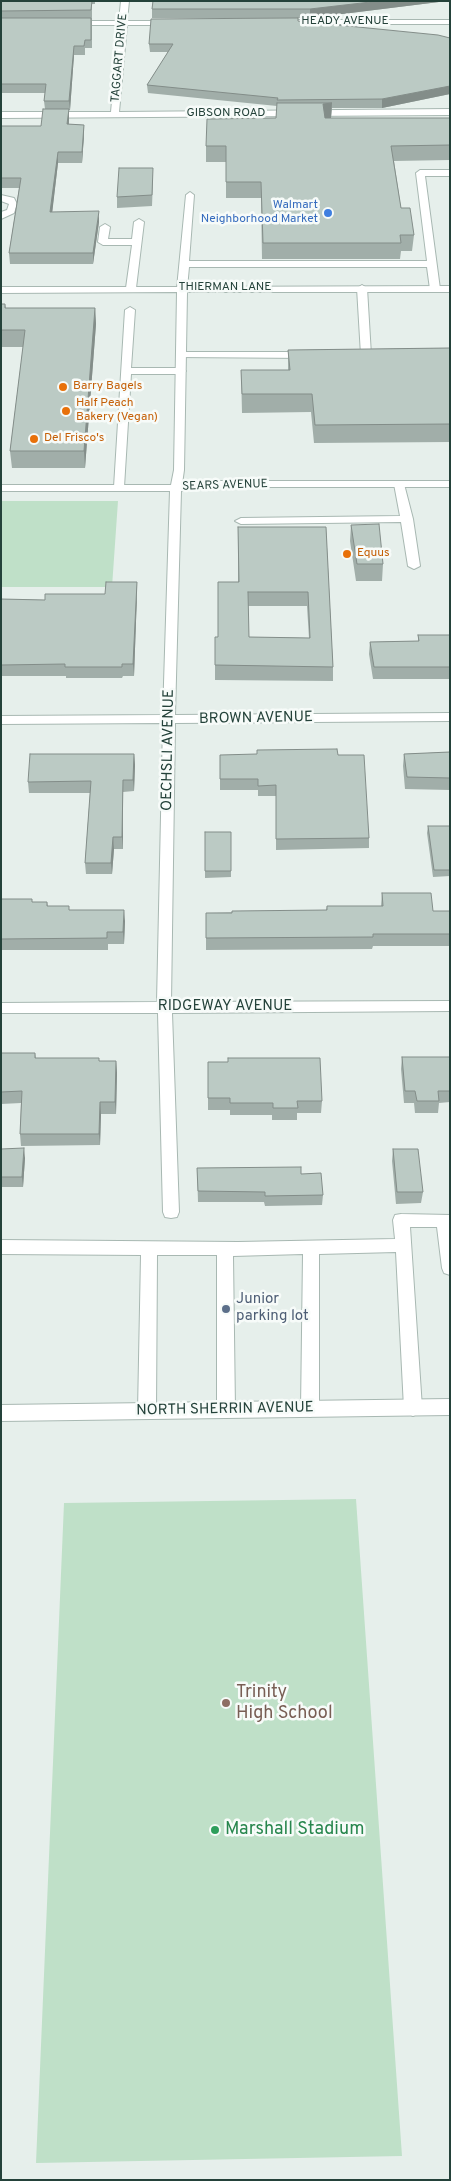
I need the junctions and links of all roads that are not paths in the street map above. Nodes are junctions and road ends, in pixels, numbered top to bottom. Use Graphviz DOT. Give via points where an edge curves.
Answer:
graph roads {
  1 [pos="125,1"];
  2 [pos="281,22"];
  3 [pos="450,22"];
  4 [pos="58,23"];
  5 [pos="124,23"];
  6 [pos="182,23"];
  7 [pos="450,112"];
  8 [pos="115,114"];
  9 [pos="1,115"];
  10 [pos="450,173"];
  11 [pos="190,195"];
  12 [pos="1,198"];
  13 [pos="1,216"];
  14 [pos="139,222"];
  15 [pos="105,227"];
  16 [pos="136,242"];
  17 [pos="184,264"];
  18 [pos="432,264"];
  19 [pos="131,288"];
  20 [pos="182,288"];
  21 [pos="362,288"];
  22 [pos="436,289"];
  23 [pos="450,289"];
  24 [pos="1,290"];
  25 [pos="130,310"];
  26 [pos="181,355"];
  27 [pos="317,355"];
  28 [pos="366,355"];
  29 [pos="126,371"];
  30 [pos="181,371"];
  31 [pos="398,484"];
  32 [pos="450,484"];
  33 [pos="118,487"];
  34 [pos="1,488"];
  35 [pos="176,488"];
  36 [pos="407,520"];
  37 [pos="241,521"];
  38 [pos="414,566"];
  39 [pos="450,717"];
  40 [pos="170,719"];
  41 [pos="1,720"];
  42 [pos="164,1006"];
  43 [pos="450,1006"];
  44 [pos="1,1008"];
  45 [pos="171,1212"];
  46 [pos="447,1220"];
  47 [pos="404,1245"];
  48 [pos="311,1247"];
  49 [pos="1,1248"];
  50 [pos="149,1248"];
  51 [pos="225,1249"];
  52 [pos="450,1268"];
  53 [pos="450,1407"];
  54 [pos="413,1408"];
  55 [pos="310,1409"];
  56 [pos="226,1410"];
  57 [pos="147,1411"];
  58 [pos="1,1413"];
  1 -- 5 [label="street, TAGGART DRIVE"];
  2 -- 3 [label="street, HEADY AVENUE"];
  4 -- 5 [label="street"];
  5 -- 6 [label="street"];
  5 -- 8 [label="street, TAGGART DRIVE"];
  7 -- 8 [label="street, GIBSON ROAD"];
  8 -- 9 [label="street, GIBSON ROAD"];
  10 -- 18 [label="street" via="420,173"];
  11 -- 17 [label="street, OECHSLI AVENUE"];
  12 -- 13 [label="street" via="11,200 13,204 11,211"];
  14 -- 16 [label="street"];
  15 -- 16 [label="street" via="103,242"];
  16 -- 19 [label="street"];
  17 -- 18 [label="street"];
  17 -- 20 [label="street, OECHSLI AVENUE"];
  18 -- 22 [label="street"];
  19 -- 20 [label="street, THIERMAN LANE"];
  19 -- 24 [label="street, THIERMAN LANE"];
  20 -- 21 [label="street, THIERMAN LANE"];
  20 -- 26 [label="street, OECHSLI AVENUE"];
  21 -- 22 [label="street, THIERMAN LANE"];
  21 -- 28 [label="street"];
  22 -- 23 [label="street, THIERMAN LANE"];
  25 -- 29 [label="street"];
  26 -- 27 [label="street"];
  26 -- 30 [label="street, OECHSLI AVENUE"];
  29 -- 30 [label="street"];
  29 -- 33 [label="street"];
  30 -- 35 [label="street, OECHSLI AVENUE"];
  31 -- 32 [label="street, SEARS AVENUE"];
  31 -- 35 [label="street, SEARS AVENUE" via="209,484"];
  31 -- 36 [label="street"];
  33 -- 34 [label="street, SEARS AVENUE"];
  33 -- 35 [label="street, SEARS AVENUE"];
  35 -- 40 [label="street, OECHSLI AVENUE"];
  36 -- 37 [label="street"];
  36 -- 38 [label="street"];
  39 -- 40 [label="street, BROWN AVENUE"];
  40 -- 41 [label="street, BROWN AVENUE"];
  40 -- 42 [label="street, OECHSLI AVENUE"];
  42 -- 43 [label="street, RIDGEWAY AVENUE"];
  42 -- 44 [label="street, RIDGEWAY AVENUE"];
  42 -- 45 [label="street, OECHSLI AVENUE"];
  46 -- 47 [label="street" via="401,1220"];
  46 -- 52 [label="street"];
  47 -- 48 [label="street"];
  47 -- 54 [label="street"];
  48 -- 51 [label="street"];
  48 -- 55 [label="street"];
  49 -- 50 [label="street"];
  50 -- 51 [label="street"];
  50 -- 57 [label="street"];
  51 -- 56 [label="street"];
  53 -- 54 [label="street, NORTH SHERRIN AVENUE"];
  54 -- 55 [label="street, NORTH SHERRIN AVENUE"];
  55 -- 56 [label="street, NORTH SHERRIN AVENUE"];
  56 -- 57 [label="street, NORTH SHERRIN AVENUE"];
  57 -- 58 [label="street, NORTH SHERRIN AVENUE"];
}
